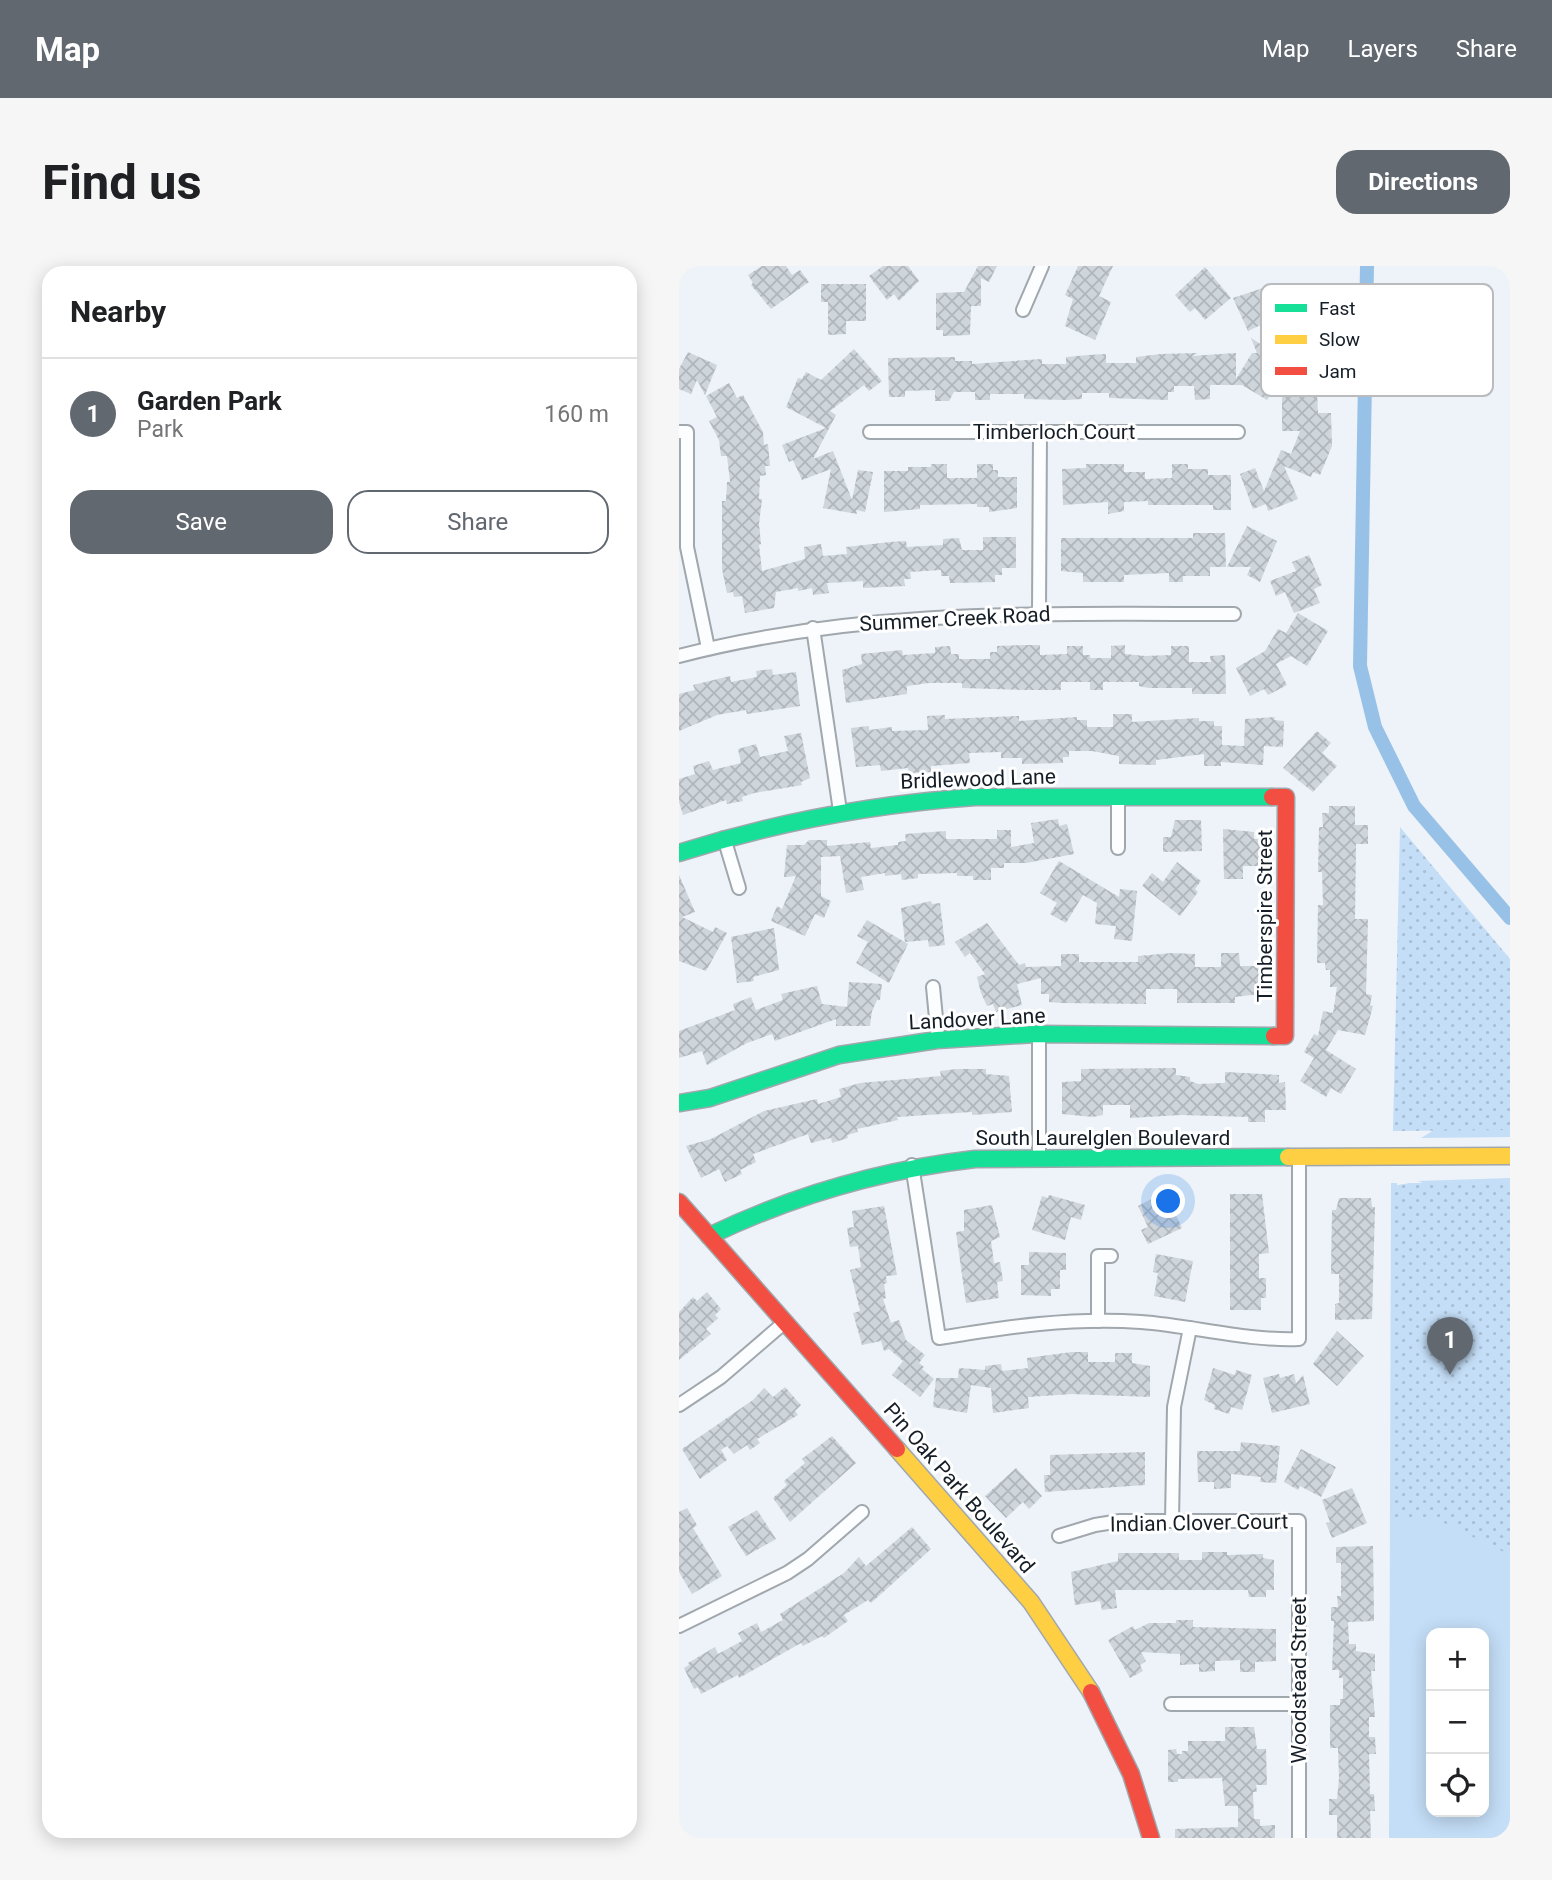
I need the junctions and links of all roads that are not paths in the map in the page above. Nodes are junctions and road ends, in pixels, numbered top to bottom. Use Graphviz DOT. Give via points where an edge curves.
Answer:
graph roads {
  1 [pos="1042,266"];
  2 [pos="1023,310"];
  3 [pos="683,432"];
  4 [pos="870,432"];
  5 [pos="1040,432"];
  6 [pos="1238,432"];
  7 [pos="1039,614"];
  8 [pos="1234,614"];
  9 [pos="813,628"];
  10 [pos="708,649"];
  11 [pos="679,656"];
  12 [pos="1118,796"];
  13 [pos="1286,797"];
  14 [pos="840,811"];
  15 [pos="724,838"];
  16 [pos="1118,848"];
  17 [pos="679,853"];
  18 [pos="740,888"];
  19 [pos="933,987"];
  20 [pos="1039,1036"];
  21 [pos="1285,1036"];
  22 [pos="938,1039"];
  23 [pos="679,1103"];
  24 [pos="1510,1156"];
  25 [pos="1039,1158"];
  26 [pos="1299,1158"];
  27 [pos="912,1166"];
  28 [pos="679,1202"];
  29 [pos="709,1236"];
  30 [pos="1111,1256"];
  31 [pos="1098,1321"];
  32 [pos="785,1322"];
  33 [pos="1190,1328"];
  34 [pos="679,1405"];
  35 [pos="862,1512"];
  36 [pos="1173,1521"];
  37 [pos="1299,1521"];
  38 [pos="1059,1536"];
  39 [pos="679,1626"];
  40 [pos="1171,1704"];
  41 [pos="1299,1704"];
  42 [pos="1151,1838"];
  43 [pos="1299,1838"];
  1 -- 2 [label="street"];
  3 -- 10 [label="street" via="687,547"];
  4 -- 5 [label="street, Timberloch Court"];
  5 -- 6 [label="street, Timberloch Court"];
  5 -- 7 [label="street"];
  7 -- 8 [label="street, Summer Creek Road"];
  7 -- 9 [label="street, Summer Creek Road" via="957,615"];
  9 -- 10 [label="street, Summer Creek Road"];
  9 -- 14 [label="street"];
  10 -- 11 [label="street, Summer Creek Road"];
  12 -- 13 [label="street, Bridlewood Lane"];
  12 -- 14 [label="street, Bridlewood Lane" via="975,797"];
  12 -- 16 [label="street"];
  13 -- 21 [label="street, Timberspire Street"];
  14 -- 15 [label="street, Bridlewood Lane"];
  15 -- 17 [label="street, Bridlewood Lane"];
  15 -- 18 [label="street"];
  19 -- 22 [label="street"];
  20 -- 21 [label="street, Landover Lane"];
  20 -- 22 [label="street, Landover Lane"];
  20 -- 25 [label="street"];
  22 -- 23 [label="street, Landover Lane" via="847,1054 797,1067 702,1103"];
  24 -- 26 [label="street, South Laurelglen Boulevard"];
  25 -- 26 [label="street, South Laurelglen Boulevard"];
  25 -- 27 [label="street, South Laurelglen Boulevard" via="975,1158"];
  26 -- 33 [label="street" via="1299,1339 1250,1338"];
  27 -- 29 [label="street, South Laurelglen Boulevard" via="826,1185"];
  27 -- 31 [label="street" via="939,1338 1010,1326"];
  28 -- 29 [label="street, Pin Oak Park Boulevard"];
  29 -- 32 [label="street, Pin Oak Park Boulevard"];
  30 -- 31 [label="street" via="1098,1256"];
  31 -- 33 [label="street"];
  32 -- 34 [label="street" via="721,1377"];
  32 -- 42 [label="street, Pin Oak Park Boulevard" via="1057,1636 1120,1746"];
  33 -- 36 [label="street" via="1174,1407"];
  35 -- 39 [label="street" via="787,1573"];
  36 -- 37 [label="street, Indian Clover Court"];
  36 -- 38 [label="street, Indian Clover Court" via="1120,1521"];
  37 -- 41 [label="street, Woodstead Street"];
  40 -- 41 [label="street"];
  41 -- 43 [label="street, Woodstead Street"];
}
